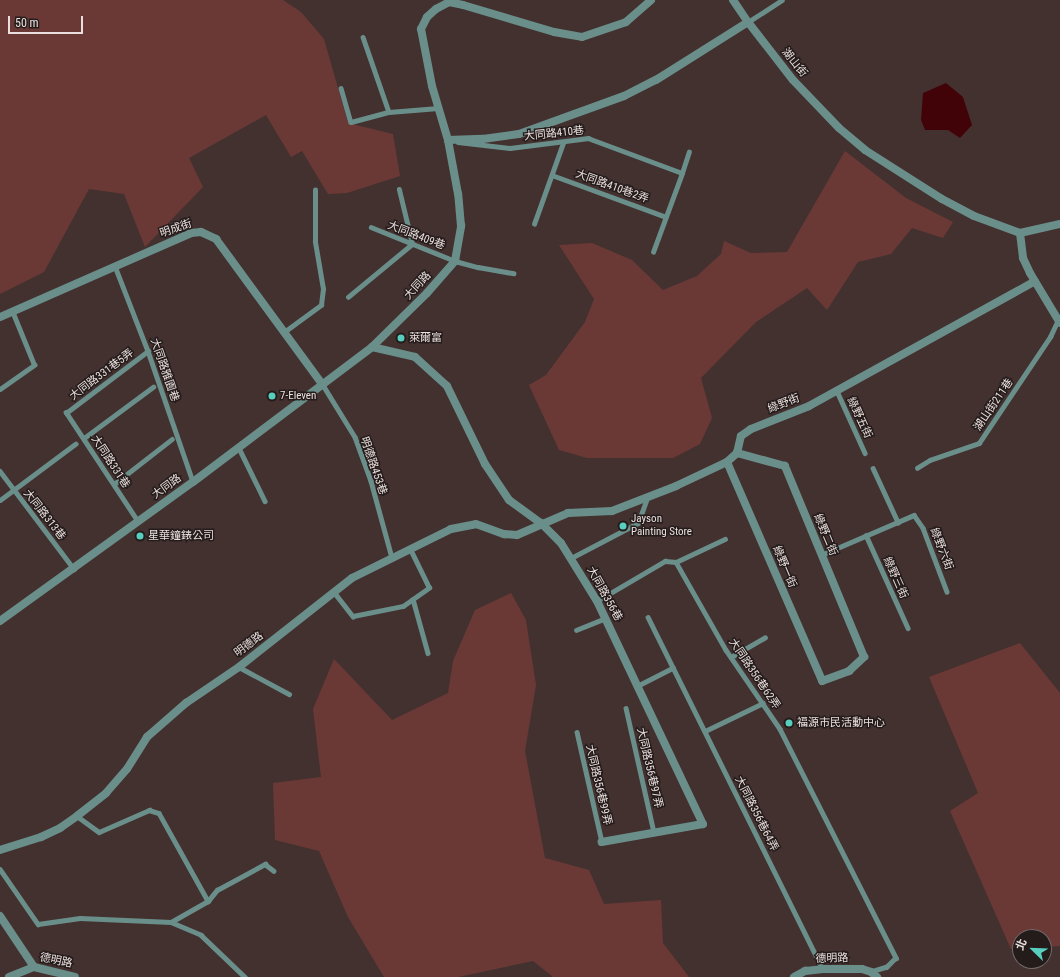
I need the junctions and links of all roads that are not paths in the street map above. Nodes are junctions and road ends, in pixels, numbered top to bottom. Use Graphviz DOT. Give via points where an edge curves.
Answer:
graph roads {
  1 [pos="650,0"];
  2 [pos="733,0"];
  3 [pos="782,0"];
  4 [pos="748,22"];
  5 [pos="363,37"];
  6 [pos="341,88"];
  7 [pos="438,108"];
  8 [pos="389,112"];
  9 [pos="448,140"];
  10 [pos="563,143"];
  11 [pos="689,152"];
  12 [pos="682,173"];
  13 [pos="552,175"];
  14 [pos="316,190"];
  15 [pos="399,190"];
  16 [pos="666,217"];
  17 [pos="534,224"];
  18 [pos="1060,224"];
  19 [pos="371,228"];
  20 [pos="1020,233"];
  21 [pos="412,244"];
  22 [pos="653,252"];
  23 [pos="455,260"];
  24 [pos="115,266"];
  25 [pos="513,273"];
  26 [pos="1035,281"];
  27 [pos="348,297"];
  28 [pos="12,311"];
  29 [pos="0,316"];
  30 [pos="1059,321"];
  31 [pos="284,332"];
  32 [pos="372,347"];
  33 [pos="148,351"];
  34 [pos="323,385"];
  35 [pos="153,387"];
  36 [pos="0,389"];
  37 [pos="837,391"];
  38 [pos="66,413"];
  39 [pos="84,438"];
  40 [pos="172,438"];
  41 [pos="75,444"];
  42 [pos="239,448"];
  43 [pos="737,453"];
  44 [pos="865,453"];
  45 [pos="727,462"];
  46 [pos="873,468"];
  47 [pos="917,468"];
  48 [pos="0,471"];
  49 [pos="193,482"];
  50 [pos="114,484"];
  51 [pos="13,490"];
  52 [pos="646,498"];
  53 [pos="0,500"];
  54 [pos="265,501"];
  55 [pos="138,522"];
  56 [pos="898,522"];
  57 [pos="541,523"];
  58 [pos="866,535"];
  59 [pos="725,539"];
  60 [pos="410,549"];
  61 [pos="822,555"];
  62 [pos="392,558"];
  63 [pos="571,558"];
  64 [pos="676,562"];
  65 [pos="74,569"];
  66 [pos="333,590"];
  67 [pos="947,592"];
  68 [pos="413,599"];
  69 [pos="597,601"];
  70 [pos="648,617"];
  71 [pos="606,618"];
  72 [pos="0,621"];
  73 [pos="908,628"];
  74 [pos="576,630"];
  75 [pos="765,637"];
  76 [pos="428,653"];
  77 [pos="731,657"];
  78 [pos="864,657"];
  79 [pos="239,667"];
  80 [pos="673,668"];
  81 [pos="639,685"];
  82 [pos="289,694"];
  83 [pos="763,703"];
  84 [pos="626,708"];
  85 [pos="705,731"];
  86 [pos="577,732"];
  87 [pos="77,816"];
  88 [pos="654,832"];
  89 [pos="602,842"];
  90 [pos="0,850"];
  91 [pos="0,869"];
  92 [pos="274,871"];
  93 [pos="208,901"];
  94 [pos="0,916"];
  95 [pos="171,922"];
  96 [pos="34,967"];
  97 [pos="824,969"];
  98 [pos="874,974"];
  99 [pos="10,977"];
  100 [pos="75,977"];
  101 [pos="245,977"];
  102 [pos="794,977"];
  1 -- 7 [label="street, 大同路" via="626,22 582,36 554,32 449,2 436,8 421,29"];
  2 -- 4 [label="street, 湖山街"];
  3 -- 4 [label="lane"];
  4 -- 9 [label="street" via="656,80 617,99 519,134"];
  4 -- 20 [label="street, 湖山街" via="793,80 839,128 865,150 968,213"];
  5 -- 8 [label="lane"];
  6 -- 8 [label="lane" via="351,122"];
  7 -- 8 [label="lane"];
  7 -- 9 [label="street, 大同路"];
  9 -- 10 [label="lane, 大同路410巷" via="471,146 510,148"];
  9 -- 23 [label="street, 大同路" via="461,226"];
  10 -- 12 [label="lane, 大同路410巷" via="588,138"];
  10 -- 13 [label="lane"];
  11 -- 12 [label="lane"];
  12 -- 16 [label="lane"];
  13 -- 16 [label="lane, 大同路410巷2弄"];
  13 -- 17 [label="lane"];
  14 -- 31 [label="lane" via="315,242 323,289 321,305"];
  15 -- 21 [label="lane"];
  16 -- 22 [label="lane"];
  18 -- 20 [label="street"];
  19 -- 21 [label="lane, 大同路409巷"];
  20 -- 26 [label="street" via="1023,258"];
  21 -- 23 [label="lane, 大同路409巷"];
  21 -- 27 [label="lane"];
  23 -- 25 [label="lane, 大同路409巷"];
  23 -- 32 [label="street, 大同路" via="428,293"];
  24 -- 28 [label="street, 明成街"];
  24 -- 31 [label="street, 明成街" via="191,233 201,232 216,239"];
  24 -- 33 [label="lane, 大同路雅園巷"];
  26 -- 30 [label="street"];
  26 -- 37 [label="street, 綠野街"];
  28 -- 29 [label="street, 明成街"];
  28 -- 36 [label="lane" via="34,365"];
  30 -- 47 [label="lane, 湖山街211巷" via="979,443 930,460"];
  31 -- 34 [label="street, 明成街"];
  32 -- 34 [label="street, 大同路"];
  32 -- 57 [label="street, 大同路356巷" via="415,357 447,386 485,464 509,500"];
  33 -- 38 [label="lane, 大同路331巷5弄"];
  33 -- 49 [label="lane, 大同路雅園巷"];
  34 -- 42 [label="street, 大同路"];
  34 -- 62 [label="lane, 明德路453巷" via="355,437 371,481"];
  35 -- 39 [label="lane"];
  37 -- 43 [label="street, 綠野街" via="809,406 751,429 741,436"];
  37 -- 44 [label="lane, 綠野五街"];
  38 -- 39 [label="lane, 大同路331巷"];
  39 -- 50 [label="lane, 大同路331巷"];
  40 -- 50 [label="lane"];
  41 -- 51 [label="lane"];
  42 -- 49 [label="street, 大同路"];
  42 -- 54 [label="lane"];
  43 -- 45 [label="street, 綠野街"];
  43 -- 61 [label="street, 綠野二街" via="785,466"];
  45 -- 52 [label="street, 綠野街"];
  45 -- 78 [label="street, 綠野一街" via="822,681 849,671"];
  46 -- 56 [label="lane"];
  48 -- 51 [label="lane, 大同路313巷"];
  49 -- 55 [label="street, 大同路"];
  50 -- 55 [label="lane, 大同路331巷"];
  51 -- 53 [label="lane"];
  51 -- 65 [label="lane, 大同路313巷"];
  52 -- 57 [label="street, 綠野街" via="612,512 568,513"];
  52 -- 63 [label="lane" via="638,524"];
  55 -- 65 [label="street, 大同路"];
  56 -- 58 [label="lane"];
  56 -- 67 [label="lane, 綠野六街" via="914,515 923,528"];
  57 -- 60 [label="street, 明德路" via="517,536 476,524 451,529"];
  57 -- 63 [label="street, 大同路356巷" via="561,543"];
  58 -- 61 [label="lane"];
  58 -- 73 [label="lane, 綠野三街"];
  59 -- 64 [label="lane"];
  60 -- 62 [label="street, 明德路"];
  60 -- 68 [label="lane" via="429,588"];
  61 -- 78 [label="street, 綠野二街"];
  62 -- 66 [label="street, 明德路"];
  63 -- 69 [label="street, 大同路356巷"];
  64 -- 69 [label="lane" via="665,561"];
  64 -- 77 [label="lane, 大同路356巷62弄"];
  65 -- 72 [label="street, 大同路"];
  66 -- 68 [label="lane" via="353,616 403,606"];
  66 -- 79 [label="street, 明德路"];
  68 -- 76 [label="lane"];
  69 -- 71 [label="street, 大同路356巷"];
  70 -- 80 [label="lane, 大同路356巷64弄"];
  71 -- 74 [label="lane"];
  71 -- 81 [label="street, 大同路356巷"];
  75 -- 77 [label="lane"];
  77 -- 83 [label="lane, 大同路356巷62弄"];
  79 -- 82 [label="lane"];
  79 -- 87 [label="street, 明德路" via="186,703 147,737 127,769 106,793"];
  80 -- 81 [label="lane"];
  80 -- 85 [label="lane, 大同路356巷64弄"];
  81 -- 88 [label="street, 大同路356巷" via="703,824"];
  83 -- 85 [label="lane"];
  83 -- 98 [label="lane, 大同路356巷62弄" via="780,729 833,829 896,958"];
  84 -- 88 [label="lane, 大同路356巷97弄"];
  85 -- 97 [label="lane, 大同路356巷64弄"];
  86 -- 89 [label="lane, 大同路356巷99弄"];
  87 -- 90 [label="street, 明德路" via="41,837"];
  87 -- 93 [label="lane" via="99,832 149,810 159,813"];
  88 -- 89 [label="street, 大同路356巷"];
  91 -- 95 [label="lane" via="38,924 80,918"];
  92 -- 93 [label="lane" via="265,864 217,890"];
  93 -- 95 [label="lane"];
  94 -- 96 [label="street"];
  95 -- 101 [label="lane" via="201,935"];
  96 -- 99 [label="street, 德明路"];
  96 -- 100 [label="street, 德明路"];
  97 -- 98 [label="street, 德明路"];
  97 -- 102 [label="street, 德明路" via="806,971"];
}
